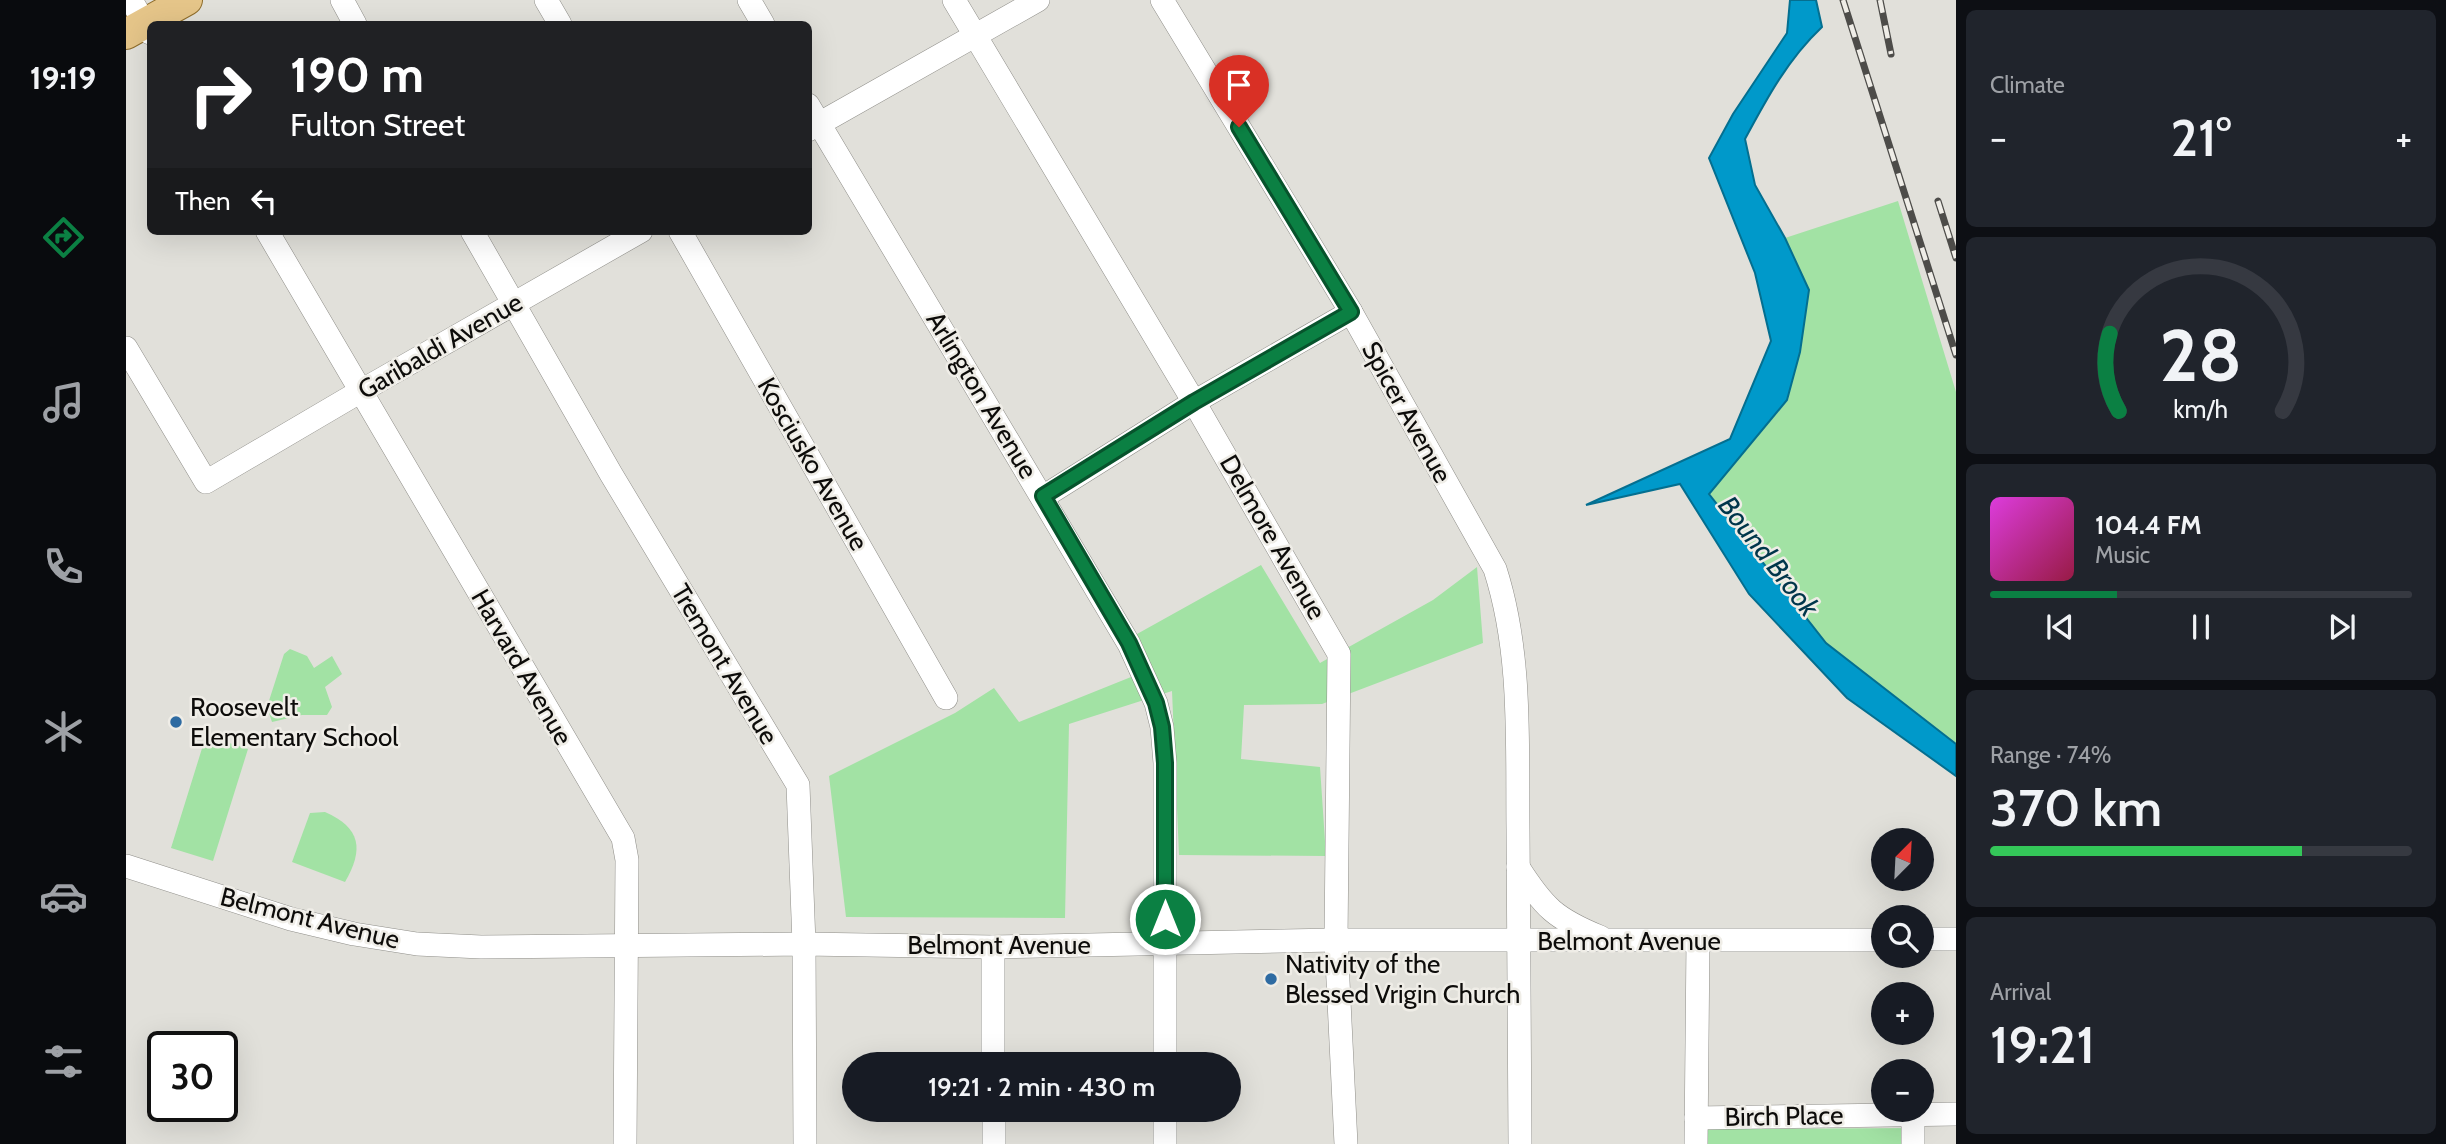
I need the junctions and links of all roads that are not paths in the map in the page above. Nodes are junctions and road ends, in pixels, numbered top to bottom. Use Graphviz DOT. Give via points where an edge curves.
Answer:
graph roads {
  1 [pos="187,0"];
  2 [pos="342,0"];
  3 [pos="546,0"];
  4 [pos="749,0"];
  5 [pos="954,0"];
  6 [pos="1038,0"];
  7 [pos="1166,4"];
  8 [pos="353,21"];
  9 [pos="558,21"];
  10 [pos="761,21"];
  11 [pos="138,23"];
  12 [pos="974,37"];
  13 [pos="812,119"];
  14 [pos="269,235"];
  15 [pos="474,235"];
  16 [pos="634,235"];
  17 [pos="682,235"];
  18 [pos="513,304"];
  19 [pos="1351,312"];
  20 [pos="126,348"];
  21 [pos="361,391"];
  22 [pos="1194,402"];
  23 [pos="1043,496"];
  24 [pos="946,698"];
  25 [pos="126,866"];
  26 [pos="1518,867"];
  27 [pos="1934,939"];
  28 [pos="1956,939"];
  29 [pos="1336,940"];
  30 [pos="1871,940"];
  31 [pos="1519,941"];
  32 [pos="1610,941"];
  33 [pos="1698,941"];
  34 [pos="804,944"];
  35 [pos="1165,944"];
  36 [pos="626,945"];
  37 [pos="993,947"];
  38 [pos="993,1052"];
  39 [pos="1165,1052"];
  40 [pos="1934,1114"];
  41 [pos="1956,1114"];
  42 [pos="1871,1115"];
  43 [pos="1696,1118"];
  44 [pos="994,1122"];
  45 [pos="1165,1122"];
  46 [pos="1913,1122"];
  47 [pos="625,1144"];
  48 [pos="805,1144"];
  49 [pos="994,1144"];
  50 [pos="1165,1144"];
  51 [pos="1346,1144"];
  52 [pos="1520,1144"];
  53 [pos="1696,1144"];
  54 [pos="1913,1144"];
  1 -- 11 [label="main road"];
  2 -- 8 [label="street"];
  3 -- 9 [label="street"];
  4 -- 10 [label="street"];
  5 -- 12 [label="street, Delmore Avenue"];
  6 -- 12 [label="street"];
  7 -- 19 [label="street, Spicer Avenue"];
  12 -- 13 [label="street"];
  12 -- 22 [label="street, Delmore Avenue"];
  13 -- 23 [label="street, Arlington Avenue"];
  14 -- 21 [label="street, Harvard Avenue"];
  15 -- 18 [label="street, Tremont Avenue"];
  16 -- 18 [label="street, Garibaldi Avenue"];
  17 -- 24 [label="street, Kosciusko Avenue"];
  18 -- 21 [label="street, Garibaldi Avenue"];
  18 -- 34 [label="street, Tremont Avenue" via="798,785"];
  19 -- 22 [label="street"];
  19 -- 26 [label="street, Spicer Avenue" via="1495,569 1505,600 1513,645 1517,725"];
  20 -- 21 [label="street, Garibaldi Avenue" via="206,482"];
  21 -- 36 [label="street, Harvard Avenue" via="623,838"];
  22 -- 23 [label="street"];
  22 -- 29 [label="street, Delmore Avenue" via="1339,654"];
  23 -- 35 [label="street, Arlington Avenue" via="1129,643 1156,703 1165,763"];
  25 -- 36 [label="street, Belmont Avenue" via="291,919 417,944"];
  26 -- 31 [label="street, Spicer Avenue"];
  26 -- 32 [label="street" via="1555,915"];
  27 -- 28 [label="street"];
  29 -- 31 [label="street, Belmont Avenue"];
  29 -- 35 [label="street, Belmont Avenue"];
  29 -- 51 [label="street, Delmore Avenue"];
  30 -- 33 [label="street, Belmont Avenue"];
  31 -- 32 [label="street, Belmont Avenue"];
  31 -- 52 [label="street, Spicer Avenue"];
  32 -- 33 [label="street, Belmont Avenue"];
  33 -- 43 [label="street"];
  34 -- 36 [label="street, Belmont Avenue"];
  34 -- 37 [label="street, Belmont Avenue"];
  34 -- 48 [label="street, Tremont Avenue"];
  35 -- 37 [label="street, Belmont Avenue"];
  35 -- 39 [label="street, Arlington Avenue"];
  36 -- 47 [label="street, Harvard Avenue"];
  37 -- 38 [label="street"];
  40 -- 41 [label="street, Birch Place"];
  42 -- 43 [label="street, Birch Place"];
  43 -- 53 [label="street"];
  44 -- 49 [label="street"];
  45 -- 50 [label="street"];
  46 -- 54 [label="street"];
}
